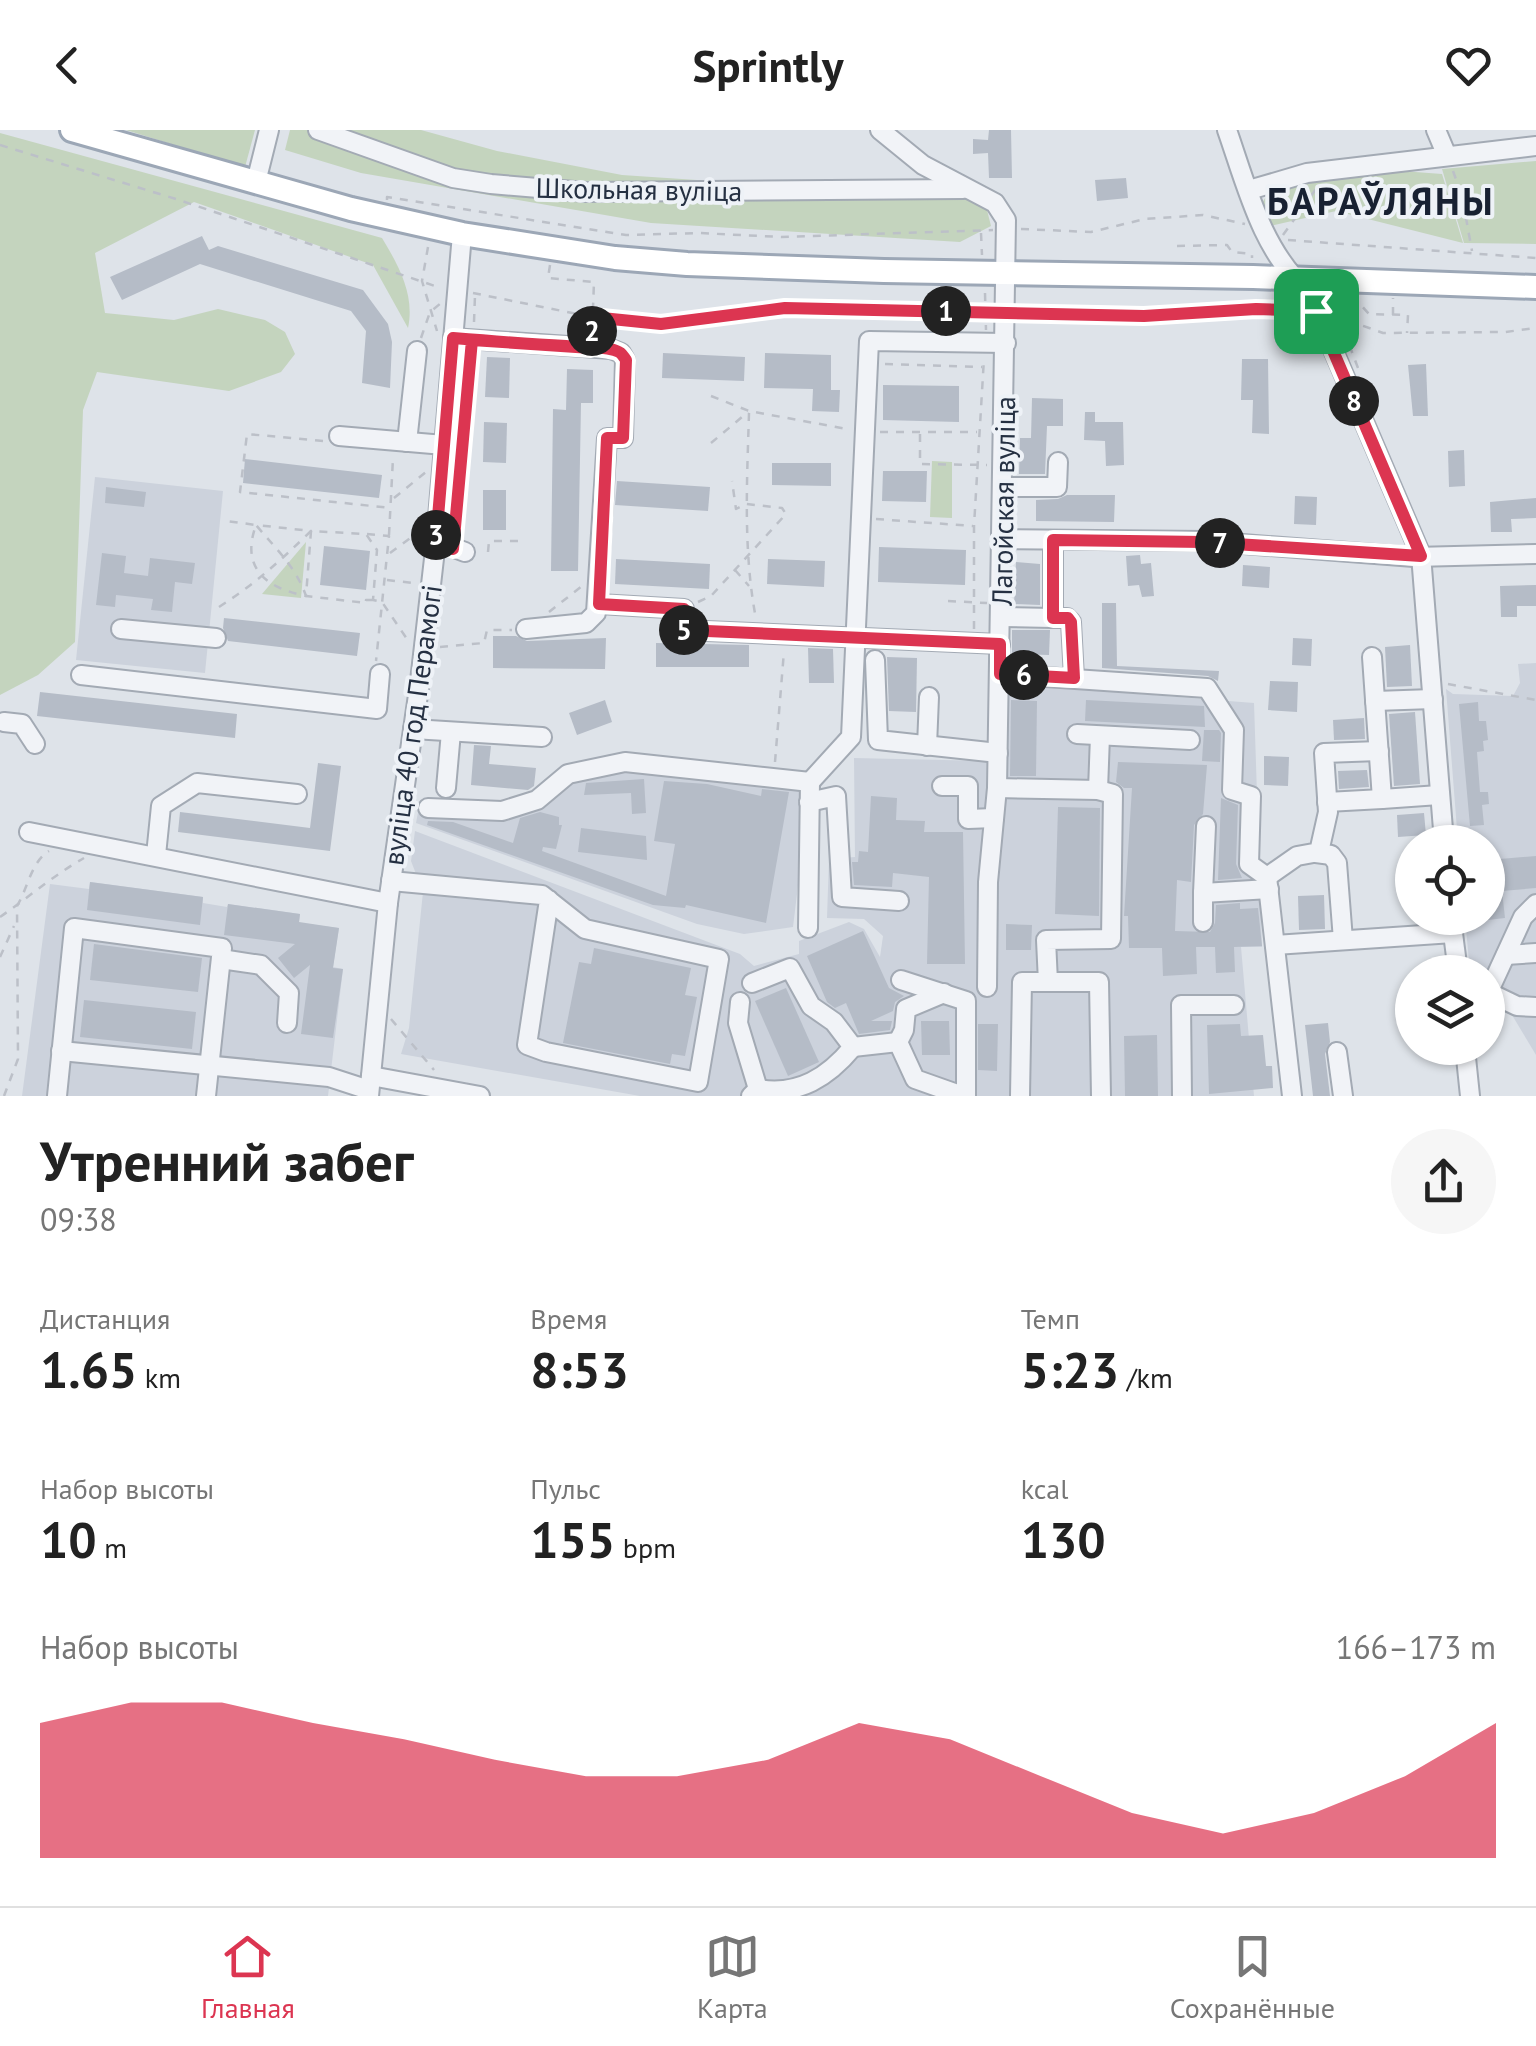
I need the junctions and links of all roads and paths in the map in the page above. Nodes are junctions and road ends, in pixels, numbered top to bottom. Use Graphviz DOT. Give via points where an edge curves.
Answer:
graph roads {
  1 [pos="72,130"];
  2 [pos="269,130"];
  3 [pos="318,130"];
  4 [pos="880,130"];
  5 [pos="1227,130"];
  6 [pos="1436,130"];
  7 [pos="0,145"];
  8 [pos="1536,146"];
  9 [pos="1447,156"];
  10 [pos="1330,170"];
  11 [pos="256,182"];
  12 [pos="970,189"];
  13 [pos="1248,190"];
  14 [pos="388,197"];
  15 [pos="1007,229"];
  16 [pos="981,232"];
  17 [pos="462,234"];
  18 [pos="1268,238"];
  19 [pos="1227,245"];
  20 [pos="1177,246"];
  21 [pos="1472,254"];
  22 [pos="1536,258"];
  23 [pos="984,272"];
  24 [pos="1008,273"];
  25 [pos="548,278"];
  26 [pos="1293,278"];
  27 [pos="422,280"];
  28 [pos="1536,287"];
  29 [pos="458,295"];
  30 [pos="1316,311"];
  31 [pos="430,312"];
  32 [pos="986,312"];
  33 [pos="1007,314"];
  34 [pos="1339,316"];
  35 [pos="592,317"];
  36 [pos="1536,328"];
  37 [pos="1406,334"];
  38 [pos="446,338"];
  39 [pos="472,340"];
  40 [pos="985,343"];
  41 [pos="1006,344"];
  42 [pos="591,348"];
  43 [pos="417,351"];
  44 [pos="868,363"];
  45 [pos="984,367"];
  46 [pos="712,396"];
  47 [pos="749,412"];
  48 [pos="865,432"];
  49 [pos="920,432"];
  50 [pos="979,432"];
  51 [pos="339,439"];
  52 [pos="711,444"];
  53 [pos="400,445"];
  54 [pos="444,445"];
  55 [pos="1058,462"];
  56 [pos="977,465"];
  57 [pos="1004,465"];
  58 [pos="428,470"];
  59 [pos="732,481"];
  60 [pos="1004,487"];
  61 [pos="392,500"];
  62 [pos="746,504"];
  63 [pos="391,508"];
  64 [pos="861,518"];
  65 [pos="226,522"];
  66 [pos="256,525"];
  67 [pos="974,526"];
  68 [pos="311,531"];
  69 [pos="366,534"];
  70 [pos="389,536"];
  71 [pos="1002,539"];
  72 [pos="525,540"];
  73 [pos="1053,540"];
  74 [pos="444,543"];
  75 [pos="488,552"];
  76 [pos="1536,554"];
  77 [pos="387,555"];
  78 [pos="1421,556"];
  79 [pos="748,557"];
  80 [pos="283,559"];
  81 [pos="735,570"];
  82 [pos="262,579"];
  83 [pos="384,580"];
  84 [pos="416,583"];
  85 [pos="750,587"];
  86 [pos="306,596"];
  87 [pos="373,600"];
  88 [pos="948,601"];
  89 [pos="382,602"];
  90 [pos="974,602"];
  91 [pos="599,604"];
  92 [pos="219,607"];
  93 [pos="684,609"];
  94 [pos="1001,610"];
  95 [pos="1053,618"];
  96 [pos="122,629"];
  97 [pos="526,630"];
  98 [pos="758,633"];
  99 [pos="785,634"];
  100 [pos="216,638"];
  101 [pos="857,638"];
  102 [pos="409,642"];
  103 [pos="974,643"];
  104 [pos="1000,644"];
  105 [pos="1372,657"];
  106 [pos="875,660"];
  107 [pos="378,671"];
  108 [pos="81,674"];
  109 [pos="1000,674"];
  110 [pos="1074,678"];
  111 [pos="1437,691"];
  112 [pos="929,697"];
  113 [pos="1536,700"];
  114 [pos="1375,702"];
  115 [pos="4,722"];
  116 [pos="413,728"];
  117 [pos="451,732"];
  118 [pos="1076,734"];
  119 [pos="1100,736"];
  120 [pos="542,737"];
  121 [pos="1190,740"];
  122 [pos="35,744"];
  123 [pos="927,746"];
  124 [pos="1379,751"];
  125 [pos="838,752"];
  126 [pos="998,753"];
  127 [pos="774,778"];
  128 [pos="810,782"];
  129 [pos="942,786"];
  130 [pos="446,788"];
  131 [pos="997,788"];
  132 [pos="1098,790"];
  133 [pos="297,794"];
  134 [pos="1439,795"];
  135 [pos="836,796"];
  136 [pos="1382,799"];
  137 [pos="809,802"];
  138 [pos="1326,802"];
  139 [pos="428,808"];
  140 [pos="994,818"];
  141 [pos="1442,825"];
  142 [pos="1206,826"];
  143 [pos="29,832"];
  144 [pos="51,850"];
  145 [pos="1316,853"];
  146 [pos="69,854"];
  147 [pos="156,855"];
  148 [pos="391,881"];
  149 [pos="1268,883"];
  150 [pos="1203,893"];
  151 [pos="549,900"];
  152 [pos="898,901"];
  153 [pos="388,903"];
  154 [pos="1536,904"];
  155 [pos="16,906"];
  156 [pos="0,916"];
  157 [pos="1204,922"];
  158 [pos="15,924"];
  159 [pos="808,928"];
  160 [pos="1395,933"];
  161 [pos="1343,940"];
  162 [pos="1275,945"];
  163 [pos="1536,952"];
  164 [pos="1506,955"];
  165 [pos="0,957"];
  166 [pos="221,959"];
  167 [pos="901,980"];
  168 [pos="1048,982"];
  169 [pos="752,983"];
  170 [pos="987,987"];
  171 [pos="944,993"];
  172 [pos="1505,1000"];
  173 [pos="740,1002"];
  174 [pos="1234,1005"];
  175 [pos="1536,1007"];
  176 [pos="390,1018"];
  177 [pos="286,1023"];
  178 [pos="898,1042"];
  179 [pos="853,1047"];
  180 [pos="61,1052"];
  181 [pos="1337,1052"];
  182 [pos="210,1064"];
  183 [pos="1467,1065"];
  184 [pos="370,1087"];
  185 [pos="398,1088"];
  186 [pos="451,1090"];
  187 [pos="755,1092"];
  188 [pos="4,1096"];
  189 [pos="57,1096"];
  190 [pos="206,1096"];
  191 [pos="480,1096"];
  192 [pos="964,1096"];
  193 [pos="1020,1096"];
  194 [pos="1101,1096"];
  195 [pos="1182,1096"];
  196 [pos="1292,1096"];
  197 [pos="1344,1096"];
  198 [pos="1470,1096"];
  1 -- 11 [label="main road"];
  2 -- 11 [label="street"];
  3 -- 12 [label="street, Школьная вуліца" via="452,178 491,184 586,192"];
  4 -- 12 [label="street" via="923,165"];
  5 -- 13 [label="street"];
  6 -- 9 [label="street"];
  7 -- 27 [label="path"];
  8 -- 9 [label="street"];
  9 -- 10 [label="street"];
  9 -- 21 [label="path"];
  10 -- 13 [label="street"];
  10 -- 21 [label="path" via="1280,239"];
  11 -- 17 [label="main road"];
  12 -- 15 [label="street" via="1002,208"];
  13 -- 18 [label="street"];
  14 -- 16 [label="path" via="626,235"];
  15 -- 16 [label="path"];
  15 -- 18 [label="path" via="1092,232 1145,218 1203,214 1231,218"];
  15 -- 24 [label="street"];
  16 -- 23 [label="path"];
  17 -- 23 [label="main road" via="687,264"];
  17 -- 29 [label="street, вуліца 40 год Перамогі"];
  18 -- 26 [label="street"];
  19 -- 20 [label="path"];
  21 -- 22 [label="path"];
  23 -- 24 [label="main road"];
  23 -- 32 [label="path"];
  24 -- 26 [label="main road"];
  24 -- 33 [label="street, Лагойская вуліца"];
  25 -- 35 [label="path" via="594,282"];
  26 -- 28 [label="main road"];
  26 -- 30 [label="street"];
  27 -- 29 [label="path"];
  27 -- 31 [label="path"];
  29 -- 31 [label="path"];
  29 -- 35 [label="path"];
  29 -- 38 [label="street, вуліца 40 год Перамогі"];
  29 -- 39 [label="path"];
  30 -- 33 [label="path"];
  30 -- 34 [label="path"];
  30 -- 78 [label="street"];
  31 -- 38 [label="path"];
  31 -- 43 [label="path"];
  32 -- 33 [label="path"];
  32 -- 35 [label="path" via="760,309 661,324"];
  32 -- 40 [label="path"];
  33 -- 41 [label="street, Лагойская вуліца"];
  34 -- 37 [label="path" via="1383,334"];
  34 -- 37 [label="path" via="1335,307 1342,303 1360,304 1369,314 1408,315"];
  35 -- 42 [label="path"];
  36 -- 37 [label="path"];
  38 -- 39 [label="street"];
  38 -- 54 [label="street, вуліца 40 год Перамогі"];
  39 -- 42 [label="street"];
  39 -- 74 [label="path"];
  40 -- 41 [label="street"];
  40 -- 44 [label="street" via="870,341"];
  40 -- 45 [label="path"];
  41 -- 57 [label="street, Лагойская вуліца"];
  42 -- 91 [label="street" via="611,349 626,360 623,438 607,438"];
  43 -- 53 [label="street"];
  44 -- 45 [label="path"];
  44 -- 48 [label="street"];
  45 -- 50 [label="path"];
  46 -- 47 [label="path"];
  47 -- 48 [label="path"];
  47 -- 52 [label="path"];
  47 -- 62 [label="path"];
  48 -- 49 [label="path"];
  48 -- 64 [label="street"];
  49 -- 50 [label="path"];
  49 -- 56 [label="path" via="920,464"];
  50 -- 56 [label="path"];
  51 -- 53 [label="street"];
  51 -- 63 [label="path" via="247,434 240,492"];
  53 -- 54 [label="street"];
  53 -- 61 [label="path"];
  54 -- 74 [label="street, вуліца 40 год Перамогі"];
  55 -- 60 [label="street" via="1057,487"];
  56 -- 57 [label="path"];
  56 -- 67 [label="path"];
  57 -- 60 [label="street, Лагойская вуліца"];
  58 -- 61 [label="path"];
  59 -- 62 [label="path" via="736,510"];
  60 -- 71 [label="street, Лагойская вуліца"];
  61 -- 63 [label="path"];
  62 -- 79 [label="path"];
  62 -- 79 [label="path" via="786,514"];
  63 -- 70 [label="path"];
  64 -- 67 [label="path"];
  64 -- 101 [label="street"];
  65 -- 66 [label="path"];
  66 -- 68 [label="path"];
  66 -- 80 [label="path"];
  66 -- 82 [label="path" via="251,539"];
  67 -- 90 [label="path"];
  68 -- 69 [label="path"];
  68 -- 80 [label="path"];
  68 -- 86 [label="path"];
  69 -- 70 [label="path"];
  69 -- 87 [label="path" via="377,550"];
  70 -- 77 [label="path"];
  71 -- 73 [label="street"];
  71 -- 94 [label="street, Лагойская вуліца"];
  72 -- 75 [label="path" via="489,541"];
  73 -- 78 [label="street"];
  73 -- 95 [label="street"];
  74 -- 77 [label="path"];
  74 -- 116 [label="street, вуліца 40 год Перамогі"];
  76 -- 78 [label="street"];
  77 -- 83 [label="path"];
  78 -- 111 [label="street"];
  79 -- 81 [label="path"];
  79 -- 85 [label="path"];
  80 -- 82 [label="path"];
  80 -- 86 [label="path" via="298,572"];
  81 -- 85 [label="path"];
  81 -- 93 [label="path" via="711,596"];
  82 -- 86 [label="path"];
  82 -- 92 [label="path"];
  83 -- 84 [label="path"];
  83 -- 89 [label="path"];
  85 -- 98 [label="path"];
  86 -- 87 [label="path"];
  87 -- 89 [label="path"];
  88 -- 90 [label="path"];
  89 -- 102 [label="path"];
  89 -- 107 [label="path"];
  90 -- 94 [label="path"];
  90 -- 103 [label="path"];
  91 -- 93 [label="street"];
  91 -- 97 [label="street" via="586,623"];
  93 -- 98 [label="street" via="684,630"];
  94 -- 95 [label="street"];
  94 -- 104 [label="street, Лагойская вуліца"];
  95 -- 110 [label="street" via="1071,622"];
  96 -- 100 [label="street"];
  98 -- 99 [label="street"];
  99 -- 101 [label="street"];
  99 -- 127 [label="path"];
  101 -- 103 [label="street"];
  101 -- 125 [label="street" via="851,738"];
  103 -- 104 [label="street"];
  104 -- 109 [label="street, Лагойская вуліца"];
  105 -- 114 [label="street"];
  106 -- 123 [label="street" via="878,740"];
  107 -- 108 [label="street" via="377,708"];
  109 -- 110 [label="street"];
  109 -- 126 [label="street, Лагойская вуліца"];
  110 -- 149 [label="street" via="1207,688 1234,730 1232,790 1251,796 1249,864"];
  111 -- 113 [label="path"];
  111 -- 114 [label="street"];
  111 -- 134 [label="street"];
  112 -- 123 [label="street"];
  114 -- 124 [label="street"];
  115 -- 122 [label="street" via="22,724"];
  116 -- 117 [label="street"];
  116 -- 148 [label="street, вуліца 40 год Перамогі"];
  117 -- 120 [label="street" via="517,745"];
  117 -- 130 [label="street"];
  118 -- 119 [label="street"];
  119 -- 121 [label="street"];
  119 -- 132 [label="street"];
  123 -- 126 [label="street"];
  124 -- 136 [label="street"];
  124 -- 138 [label="street" via="1324,753"];
  125 -- 128 [label="street"];
  125 -- 135 [label="street"];
  126 -- 131 [label="street, Лагойская вуліца"];
  127 -- 128 [label="street"];
  127 -- 139 [label="street" via="625,762 568,774 538,800 502,811"];
  128 -- 137 [label="street"];
  129 -- 140 [label="street" via="968,786 968,818"];
  131 -- 132 [label="street"];
  131 -- 140 [label="street, Лагойская вуліца"];
  132 -- 168 [label="street" via="1113,794 1110,939 1046,940"];
  133 -- 147 [label="street" via="198,783 160,806"];
  134 -- 136 [label="street"];
  134 -- 141 [label="street"];
  135 -- 137 [label="street"];
  135 -- 152 [label="street" via="842,897"];
  136 -- 138 [label="street"];
  137 -- 159 [label="street"];
  138 -- 145 [label="street"];
  140 -- 170 [label="street, Лагойская вуліца"];
  142 -- 150 [label="street"];
  143 -- 147 [label="street"];
  144 -- 155 [label="path" via="38,858"];
  145 -- 149 [label="street" via="1296,856"];
  145 -- 161 [label="street" via="1337,863"];
  146 -- 155 [label="path" via="86,857"];
  147 -- 153 [label="street"];
  148 -- 151 [label="street"];
  148 -- 153 [label="street, вуліца 40 год Перамогі"];
  149 -- 150 [label="street"];
  149 -- 162 [label="street"];
  150 -- 157 [label="street"];
  151 -- 151 [label="street" via="585,929 719,959 698,1082 527,1045"];
  153 -- 184 [label="street, вуліца 40 год Перамогі"];
  154 -- 164 [label="street"];
  155 -- 156 [label="path"];
  155 -- 158 [label="path"];
  158 -- 165 [label="path"];
  158 -- 188 [label="path" via="18,1059"];
  160 -- 161 [label="street"];
  161 -- 162 [label="street"];
  162 -- 196 [label="street"];
  163 -- 164 [label="street"];
  166 -- 177 [label="street" via="261,965 289,993"];
  166 -- 180 [label="street" via="222,948 74,928"];
  166 -- 182 [label="street"];
  167 -- 171 [label="street"];
  168 -- 193 [label="street" via="1022,982"];
  168 -- 194 [label="street" via="1099,982"];
  169 -- 179 [label="street" via="790,968 811,1006"];
  171 -- 178 [label="street" via="906,1009"];
  171 -- 192 [label="street" via="966,1001"];
  172 -- 175 [label="street"];
  173 -- 187 [label="street" via="738,1023"];
  174 -- 195 [label="street" via="1182,1006"];
  176 -- 186 [label="path"];
  178 -- 179 [label="street"];
  178 -- 192 [label="street" via="914,1079"];
  179 -- 187 [label="street" via="816,1082"];
  180 -- 182 [label="street"];
  180 -- 189 [label="street"];
  181 -- 197 [label="street"];
  182 -- 184 [label="street"];
  182 -- 190 [label="street"];
  183 -- 198 [label="street"];
  184 -- 185 [label="street"];
  185 -- 186 [label="street"];
  186 -- 191 [label="street"];
}
